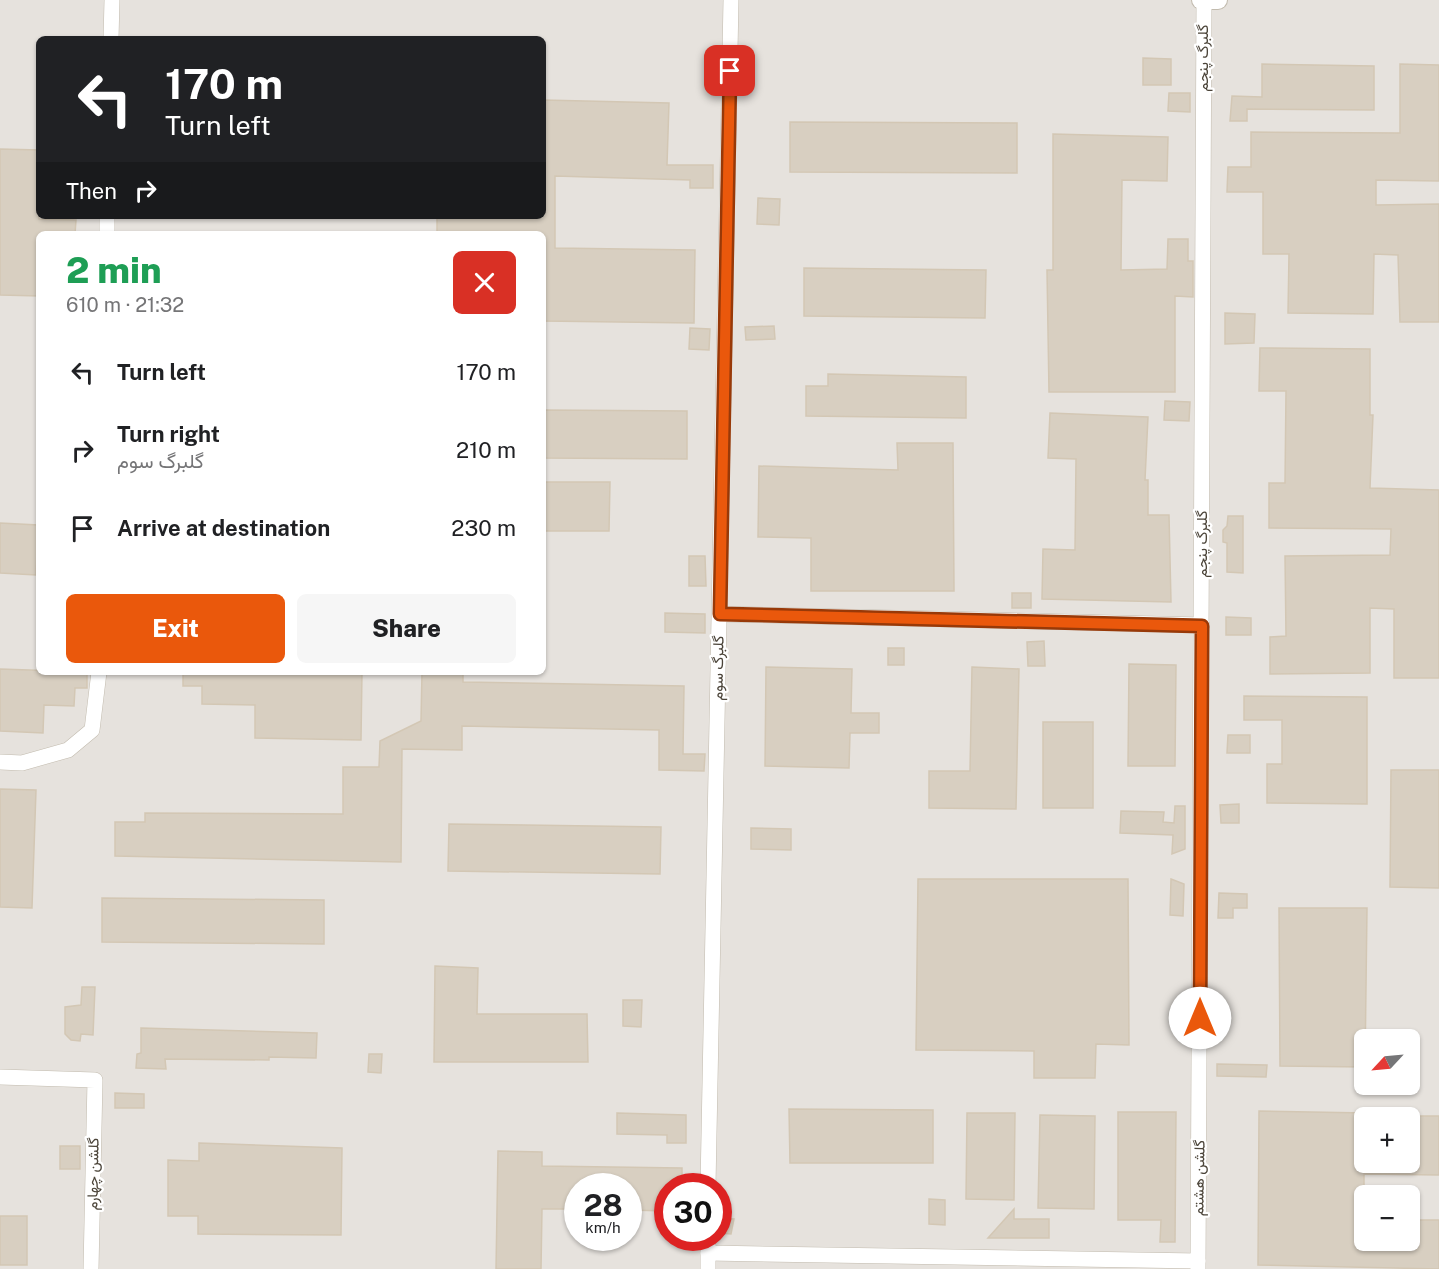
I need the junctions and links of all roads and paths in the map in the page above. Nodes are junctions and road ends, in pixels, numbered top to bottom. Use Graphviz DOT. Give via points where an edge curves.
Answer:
graph roads {
  1 [pos="112,0"];
  2 [pos="731,0"];
  3 [pos="1208,0"];
  4 [pos="111,36"];
  5 [pos="720,614"];
  6 [pos="1202,626"];
  7 [pos="99,675"];
  8 [pos="0,762"];
  9 [pos="0,1077"];
  10 [pos="1200,1087"];
  11 [pos="708,1173"];
  12 [pos="732,1246"];
  13 [pos="708,1251"];
  14 [pos="1198,1265"];
  15 [pos="91,1269"];
  16 [pos="708,1269"];
  1 -- 4 [label="street"];
  2 -- 5 [label="street, گلبرگ سوم"];
  3 -- 6 [label="street, گلبرگ پنجم"];
  5 -- 6 [label="street"];
  5 -- 11 [label="street, گلبرگ سوم"];
  6 -- 10 [label="street, گلبرگ پنجم"];
  7 -- 8 [label="street" via="92,730 68,750 22,763"];
  9 -- 15 [label="street, گلشن چهارم" via="95,1080"];
  10 -- 14 [label="street, گلشن هشتم"];
  12 -- 14 [label="street"];
  13 -- 16 [label="street"];
}
